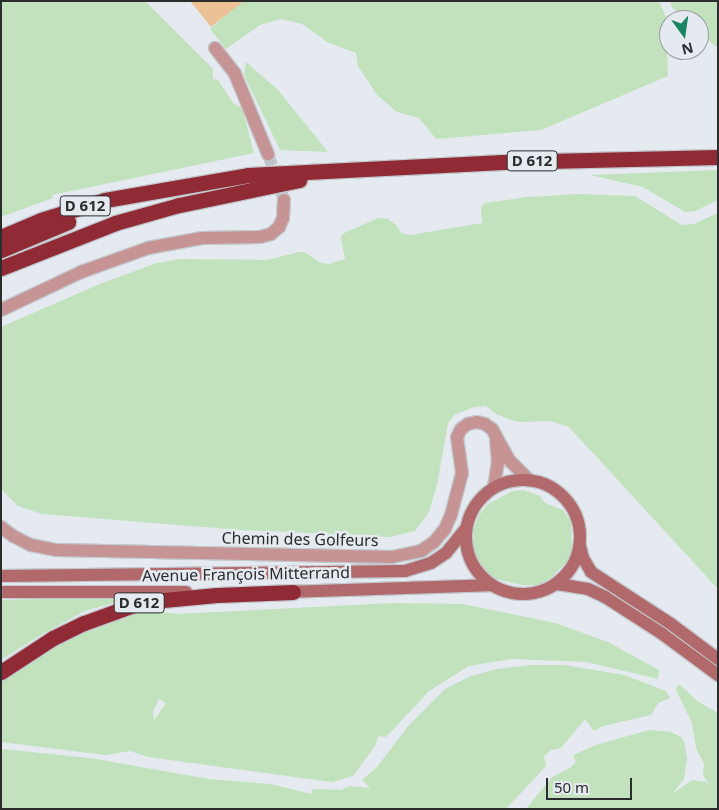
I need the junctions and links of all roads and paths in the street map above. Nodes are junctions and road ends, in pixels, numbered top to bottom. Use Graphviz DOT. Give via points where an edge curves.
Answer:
graph roads {
  1 [pos="215,48"];
  2 [pos="268,154"];
  3 [pos="718,157"];
  4 [pos="346,170"];
  5 [pos="172,189"];
  6 [pos="284,200"];
  7 [pos="1,237"];
  8 [pos="1,250"];
  9 [pos="1,268"];
  10 [pos="1,310"];
  11 [pos="496,439"];
  12 [pos="528,479"];
  13 [pos="494,487"];
  14 [pos="1,527"];
  15 [pos="466,528"];
  16 [pos="580,546"];
  17 [pos="1,576"];
  18 [pos="557,584"];
  19 [pos="490,585"];
  20 [pos="1,592"];
  21 [pos="293,592"];
  22 [pos="718,659"];
  23 [pos="1,672"];
  24 [pos="718,675"];
  1 -- 2 [label="street" via="235,74"];
  3 -- 4 [label="highway, D 612" via="503,162"];
  4 -- 5 [label="highway, D 612" via="248,175"];
  4 -- 9 [label="highway, D 612" via="179,205 115,223"];
  5 -- 7 [label="highway, D 612" via="105,200 41,220"];
  5 -- 8 [label="highway, D 612" via="46,230"];
  6 -- 10 [label="street" via="279,227 260,238 202,238 148,248 81,272"];
  11 -- 12 [label="street, Chemin des Golfeurs" via="514,466"];
  11 -- 13 [label="street" via="498,463"];
  11 -- 14 [label="street, Chemin des Golfeurs" via="492,429 485,424 477,422 461,429 457,446 462,472 451,515 434,542 408,555 56,550 31,545"];
  12 -- 13 [label="main road"];
  12 -- 16 [label="main road" via="554,488 570,503 580,524"];
  13 -- 15 [label="main road" via="473,506"];
  15 -- 17 [label="main road, Avenue François Mitterrand" via="446,552 431,563 405,571"];
  15 -- 19 [label="main road" via="466,550 476,571"];
  16 -- 18 [label="main road" via="572,568"];
  16 -- 22 [label="main road" via="591,572"];
  18 -- 19 [label="main road" via="536,594 514,594"];
  18 -- 24 [label="main road" via="588,589 605,597"];
  19 -- 21 [label="main road, Avenue François Mitterrand"];
  20 -- 21 [label="main road, Avenue François Mitterrand"];
  21 -- 23 [label="highway, D 612" via="142,602 53,638"];
}
